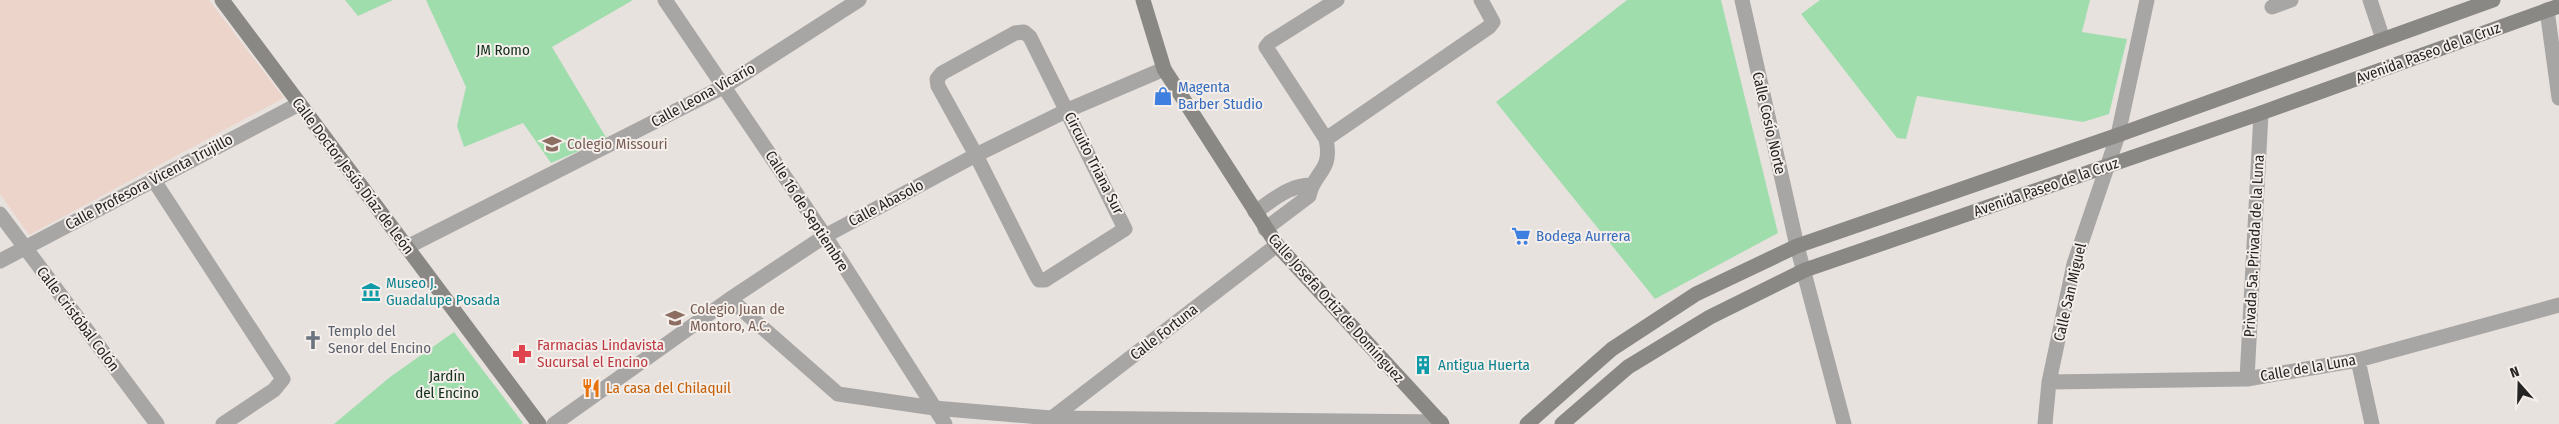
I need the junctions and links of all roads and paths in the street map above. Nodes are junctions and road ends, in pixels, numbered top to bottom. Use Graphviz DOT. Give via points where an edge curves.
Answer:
graph roads {
  1 [pos="222,0"];
  2 [pos="665,0"];
  3 [pos="858,0"];
  4 [pos="1143,0"];
  5 [pos="1337,0"];
  6 [pos="1481,0"];
  7 [pos="1742,0"];
  8 [pos="2147,0"];
  9 [pos="2291,0"];
  10 [pos="2370,0"];
  11 [pos="2493,0"];
  12 [pos="2272,7"];
  13 [pos="2553,8"];
  14 [pos="2382,39"];
  15 [pos="1164,69"];
  16 [pos="725,86"];
  17 [pos="2559,98"];
  18 [pos="299,104"];
  19 [pos="1068,110"];
  20 [pos="2261,113"];
  21 [pos="2118,135"];
  22 [pos="1326,139"];
  23 [pos="976,155"];
  24 [pos="2106,167"];
  25 [pos="153,179"];
  26 [pos="1312,185"];
  27 [pos="1255,212"];
  28 [pos="0,214"];
  29 [pos="1265,229"];
  30 [pos="825,236"];
  31 [pos="1276,245"];
  32 [pos="1797,246"];
  33 [pos="407,247"];
  34 [pos="24,248"];
  35 [pos="0,261"];
  36 [pos="1805,270"];
  37 [pos="730,300"];
  38 [pos="2559,305"];
  39 [pos="2358,360"];
  40 [pos="2247,378"];
  41 [pos="2050,382"];
  42 [pos="934,408"];
  43 [pos="1052,418"];
  44 [pos="1442,423"];
  45 [pos="157,424"];
  46 [pos="223,424"];
  47 [pos="538,424"];
  48 [pos="554,424"];
  49 [pos="945,424"];
  50 [pos="1526,424"];
  51 [pos="1562,424"];
  52 [pos="1844,424"];
  53 [pos="2045,424"];
  54 [pos="2372,424"];
  1 -- 18 [label="main road, Calle Doctor Jesús Díaz de León"];
  2 -- 16 [label="street, Calle 16 de Septiembre"];
  3 -- 16 [label="street, Calle Leona Vicario"];
  4 -- 15 [label="main road, Calle Josefa Ortiz de Domínguez"];
  5 -- 22 [label="street" via="1266,47"];
  6 -- 22 [label="street" via="1492,16 1493,22 1489,27"];
  7 -- 32 [label="street, Calle Cosío Norte"];
  8 -- 21 [label="street, Calle San Miguel"];
  9 -- 12 [label="street"];
  10 -- 14 [label="street"];
  11 -- 14 [label="main road, Avenida Paseo de la Cruz"];
  13 -- 17 [label="street"];
  13 -- 20 [label="main road, Avenida Paseo de la Cruz"];
  14 -- 21 [label="main road, Avenida Paseo de la Cruz"];
  15 -- 19 [label="street, Calle Abasolo"];
  15 -- 27 [label="main road, Calle Josefa Ortiz de Domínguez"];
  16 -- 30 [label="street, Calle 16 de Septiembre"];
  16 -- 33 [label="street, Calle Leona Vicario"];
  18 -- 25 [label="street, Calle Profesora Vicenta Trujillo"];
  18 -- 33 [label="main road, Calle Doctor Jesús Díaz de León"];
  19 -- 23 [label="street, Calle Abasolo"];
  19 -- 23 [label="street, Circuito Triana Sur" via="1030,37 1024,32 1015,33 942,73 937,79"];
  19 -- 23 [label="street, Circuito Triana Sur" via="1125,229 1046,280 1040,280 1036,275"];
  20 -- 24 [label="main road, Avenida Paseo de la Cruz"];
  20 -- 40 [label="street, Privada 5a. Privada de la Luna"];
  21 -- 24 [label="street, Calle San Miguel"];
  21 -- 32 [label="main road, Avenida Paseo de la Cruz"];
  22 -- 26 [label="street" via="1325,169"];
  23 -- 30 [label="street, Calle Abasolo"];
  24 -- 36 [label="main road, Avenida Paseo de la Cruz"];
  24 -- 41 [label="street, Calle San Miguel" via="2074,264"];
  25 -- 34 [label="street, Calle Profesora Vicenta Trujillo"];
  25 -- 46 [label="street" via="283,379 274,390"];
  26 -- 27 [label="street" via="1292,188"];
  26 -- 29 [label="street" via="1302,204"];
  27 -- 29 [label="main road, Calle Josefa Ortiz de Domínguez"];
  28 -- 34 [label="street, Calle Cristóbal Colón"];
  29 -- 31 [label="main road, Calle Josefa Ortiz de Domínguez"];
  30 -- 37 [label="street, Calle Abasolo"];
  30 -- 42 [label="street, Calle 16 de Septiembre"];
  31 -- 43 [label="street, Calle Fortuna"];
  31 -- 44 [label="main road, Calle Josefa Ortiz de Domínguez"];
  32 -- 36 [label="street, Calle Cosío Norte"];
  32 -- 50 [label="main road, Avenida Paseo de la Cruz" via="1696,294 1612,349"];
  33 -- 47 [label="main road, Calle Doctor Jesús Díaz de León"];
  34 -- 35 [label="street, Calle Profesora Vicenta Trujillo"];
  34 -- 45 [label="street, Calle Cristóbal Colón"];
  36 -- 51 [label="main road, Avenida Paseo de la Cruz" via="1710,317 1628,367"];
  36 -- 52 [label="street, Calle Cosío Norte"];
  37 -- 42 [label="street" via="838,394"];
  37 -- 48 [label="street, Calle Abasolo"];
  38 -- 39 [label="street, Calle de la Luna"];
  39 -- 40 [label="street, Calle de la Luna"];
  39 -- 54 [label="street"];
  40 -- 41 [label="street, Calle de la Luna"];
  41 -- 53 [label="street, Calle San Miguel"];
  42 -- 43 [label="street"];
  42 -- 49 [label="street, Calle 16 de Septiembre"];
  43 -- 44 [label="street"];
}
